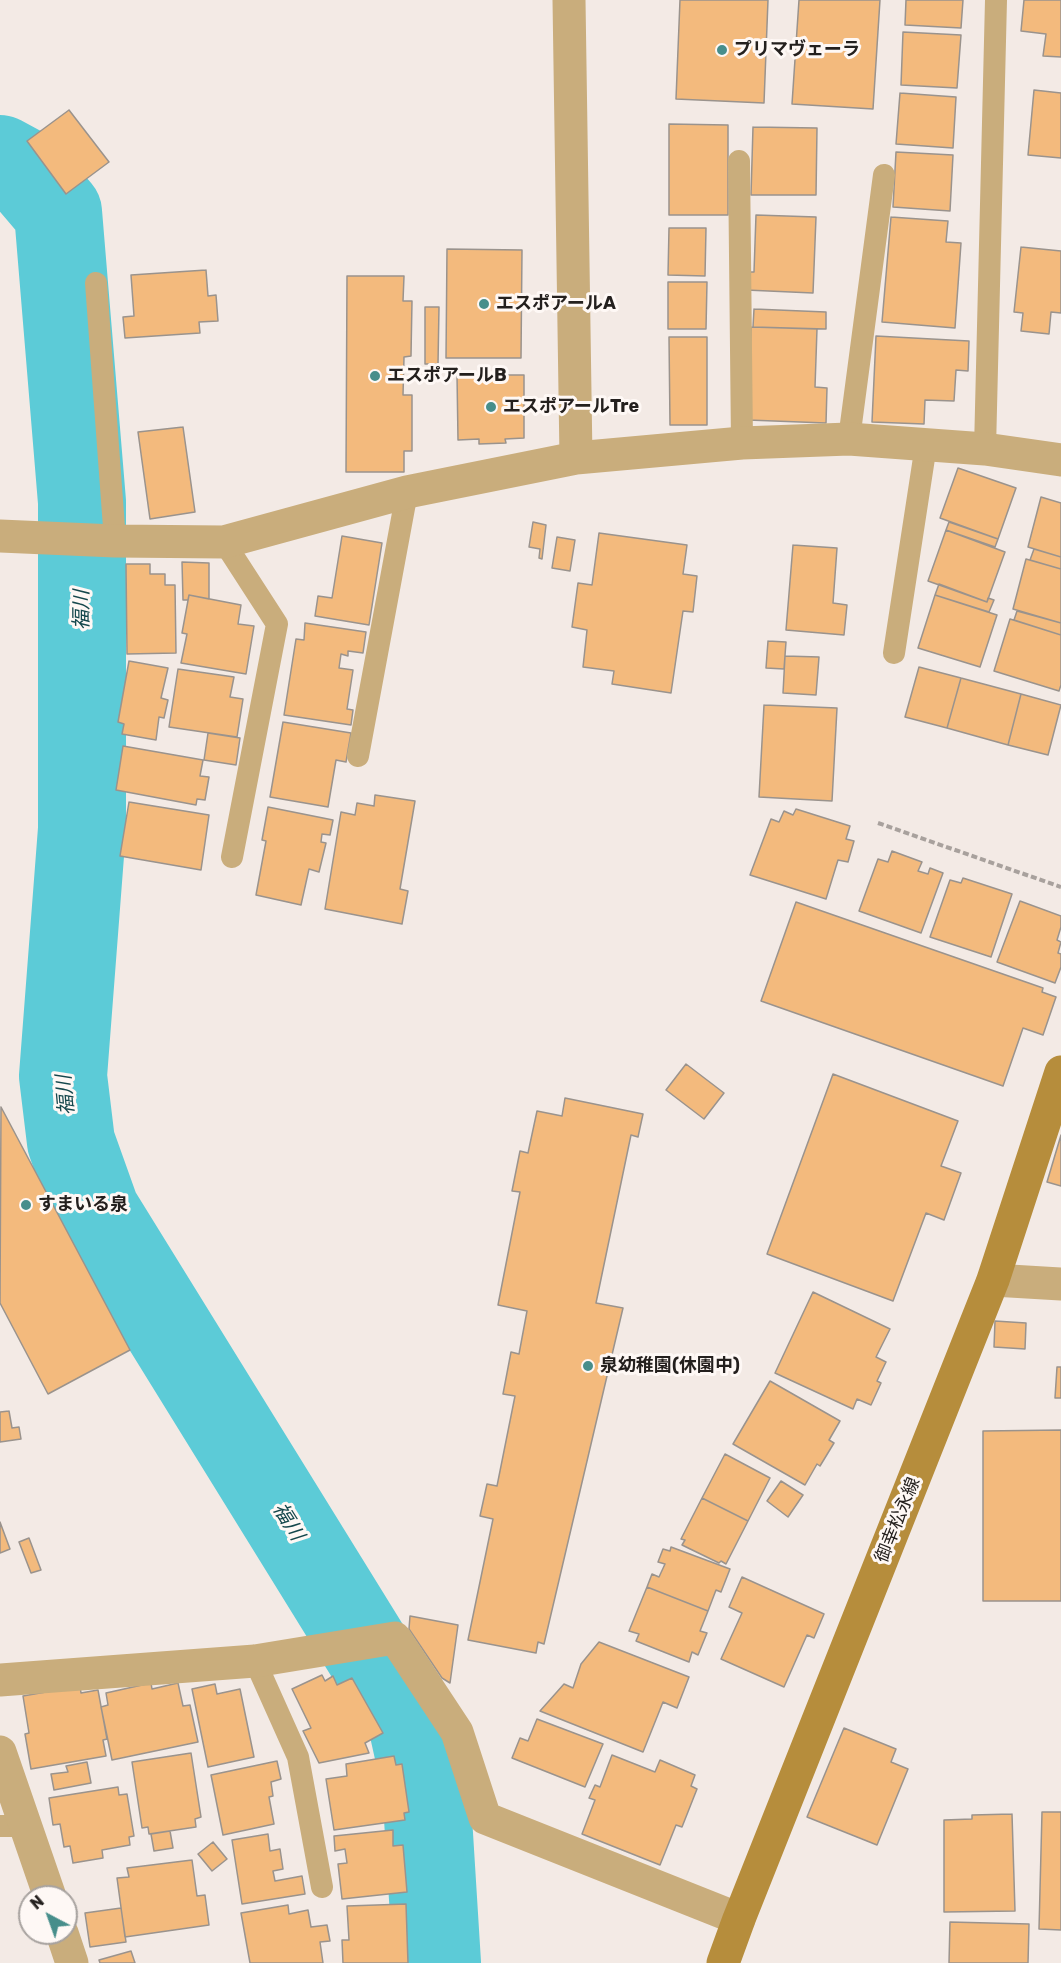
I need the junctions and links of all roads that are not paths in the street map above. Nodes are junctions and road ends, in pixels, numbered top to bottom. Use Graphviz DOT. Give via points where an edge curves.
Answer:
graph roads {
  1 [pos="569,0"];
  2 [pos="996,0"];
  3 [pos="739,161"];
  4 [pos="884,175"];
  5 [pos="96,283"];
  6 [pos="849,439"];
  7 [pos="742,443"];
  8 [pos="926,446"];
  9 [pos="985,449"];
  10 [pos="576,458"];
  11 [pos="1061,460"];
  12 [pos="407,492"];
  13 [pos="0,536"];
  14 [pos="108,541"];
  15 [pos="224,542"];
  16 [pos="894,652"];
  17 [pos="358,756"];
  18 [pos="232,857"];
  19 [pos="1061,1072"];
  20 [pos="993,1280"];
  21 [pos="1061,1284"];
  22 [pos="255,1661"];
  23 [pos="0,1680"];
  24 [pos="0,1752"];
  25 [pos="13,1826"];
  26 [pos="44,1885"];
  27 [pos="322,1887"];
  28 [pos="739,1919"];
  29 [pos="66,1945"];
  30 [pos="72,1963"];
  31 [pos="723,1963"];
  1 -- 10 [label="street"];
  2 -- 9 [label="lane"];
  3 -- 7 [label="lane"];
  4 -- 6 [label="lane"];
  5 -- 14 [label="lane"];
  6 -- 7 [label="street"];
  6 -- 8 [label="street"];
  7 -- 10 [label="street"];
  8 -- 9 [label="street"];
  8 -- 16 [label="lane"];
  9 -- 11 [label="street"];
  10 -- 12 [label="street"];
  12 -- 15 [label="street"];
  12 -- 17 [label="lane"];
  13 -- 14 [label="street"];
  14 -- 15 [label="street"];
  15 -- 18 [label="lane" via="277,624"];
  19 -- 20 [label="main road, 御幸松永線"];
  20 -- 21 [label="street"];
  20 -- 28 [label="main road, 御幸松永線"];
  22 -- 23 [label="street"];
  22 -- 27 [label="lane" via="298,1757"];
  22 -- 28 [label="street" via="395,1638 457,1732 485,1818"];
  24 -- 25 [label="street"];
  25 -- 26 [label="street"];
  28 -- 31 [label="main road, 御幸松永線"];
  29 -- 30 [label="street"];
}
